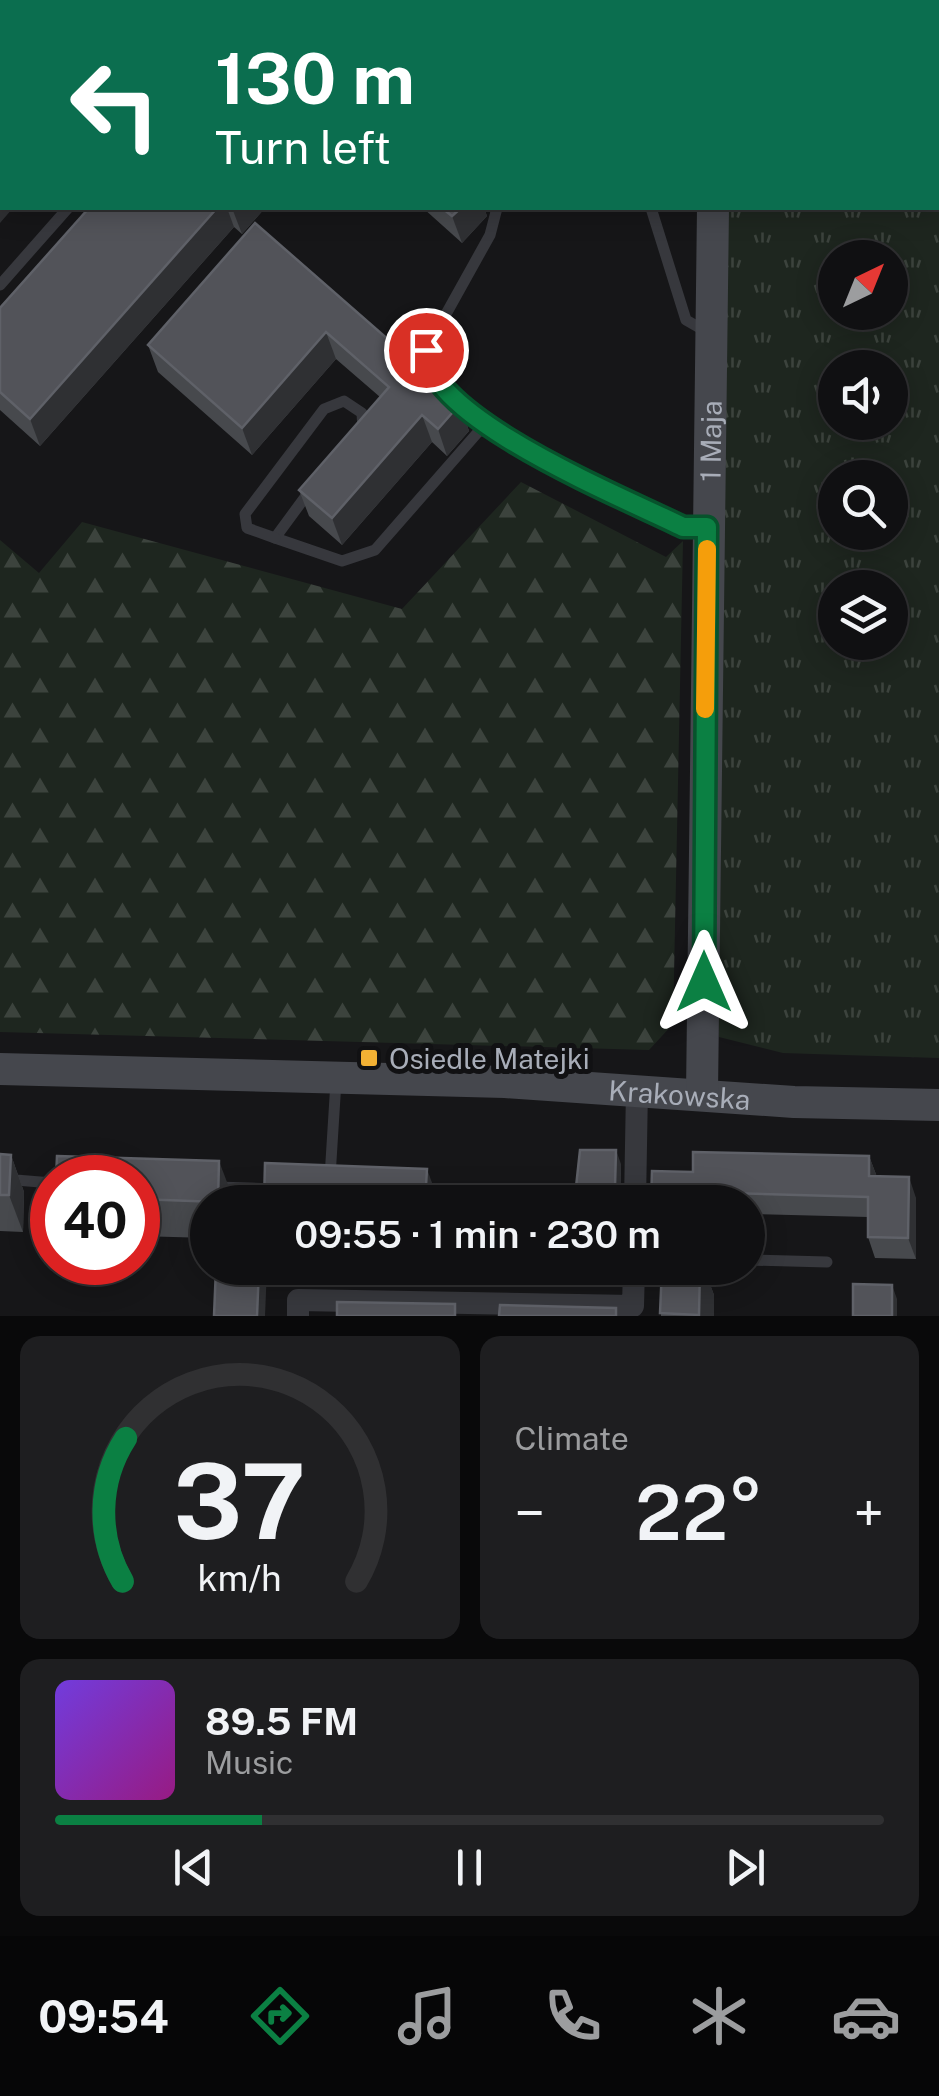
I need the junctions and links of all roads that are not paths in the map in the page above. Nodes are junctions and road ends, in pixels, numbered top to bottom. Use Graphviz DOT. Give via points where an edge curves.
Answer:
graph roads {
  1 [pos="66,210"];
  2 [pos="496,210"];
  3 [pos="653,210"];
  4 [pos="713,210"];
  5 [pos="0,285"];
  6 [pos="710,334"];
  7 [pos="490,430"];
  8 [pos="354,440"];
  9 [pos="319,480"];
  10 [pos="707,527"];
  11 [pos="275,538"];
  12 [pos="0,1068"];
  13 [pos="336,1077"];
  14 [pos="637,1089"];
  15 [pos="702,1093"];
  16 [pos="939,1105"];
  17 [pos="0,1172"];
  18 [pos="30,1181"];
  19 [pos="329,1185"];
  20 [pos="635,1185"];
  21 [pos="765,1260"];
  22 [pos="827,1262"];
  23 [pos="634,1285"];
  24 [pos="298,1316"];
  1 -- 5 [label="lane"];
  2 -- 7 [label="lane" via="490,235 426,350 430,374"];
  3 -- 6 [label="lane" via="686,320"];
  4 -- 6 [label="street, 1 Maja"];
  6 -- 10 [label="street, 1 Maja"];
  7 -- 10 [label="lane" via="683,527"];
  7 -- 11 [label="lane" via="479,431 375,550 342,561"];
  8 -- 11 [label="lane" via="366,426 362,414 344,402 324,409 245,514 247,528"];
  9 -- 11 [label="lane"];
  10 -- 15 [label="street, 1 Maja"];
  12 -- 13 [label="street, Krakowska"];
  13 -- 14 [label="street, Krakowska"];
  13 -- 19 [label="lane"];
  14 -- 15 [label="street, Krakowska"];
  14 -- 20 [label="street"];
  15 -- 16 [label="street, Krakowska"];
  17 -- 18 [label="lane"];
  21 -- 22 [label="lane"];
  23 -- 24 [label="street" via="633,1306 298,1300"];
}
